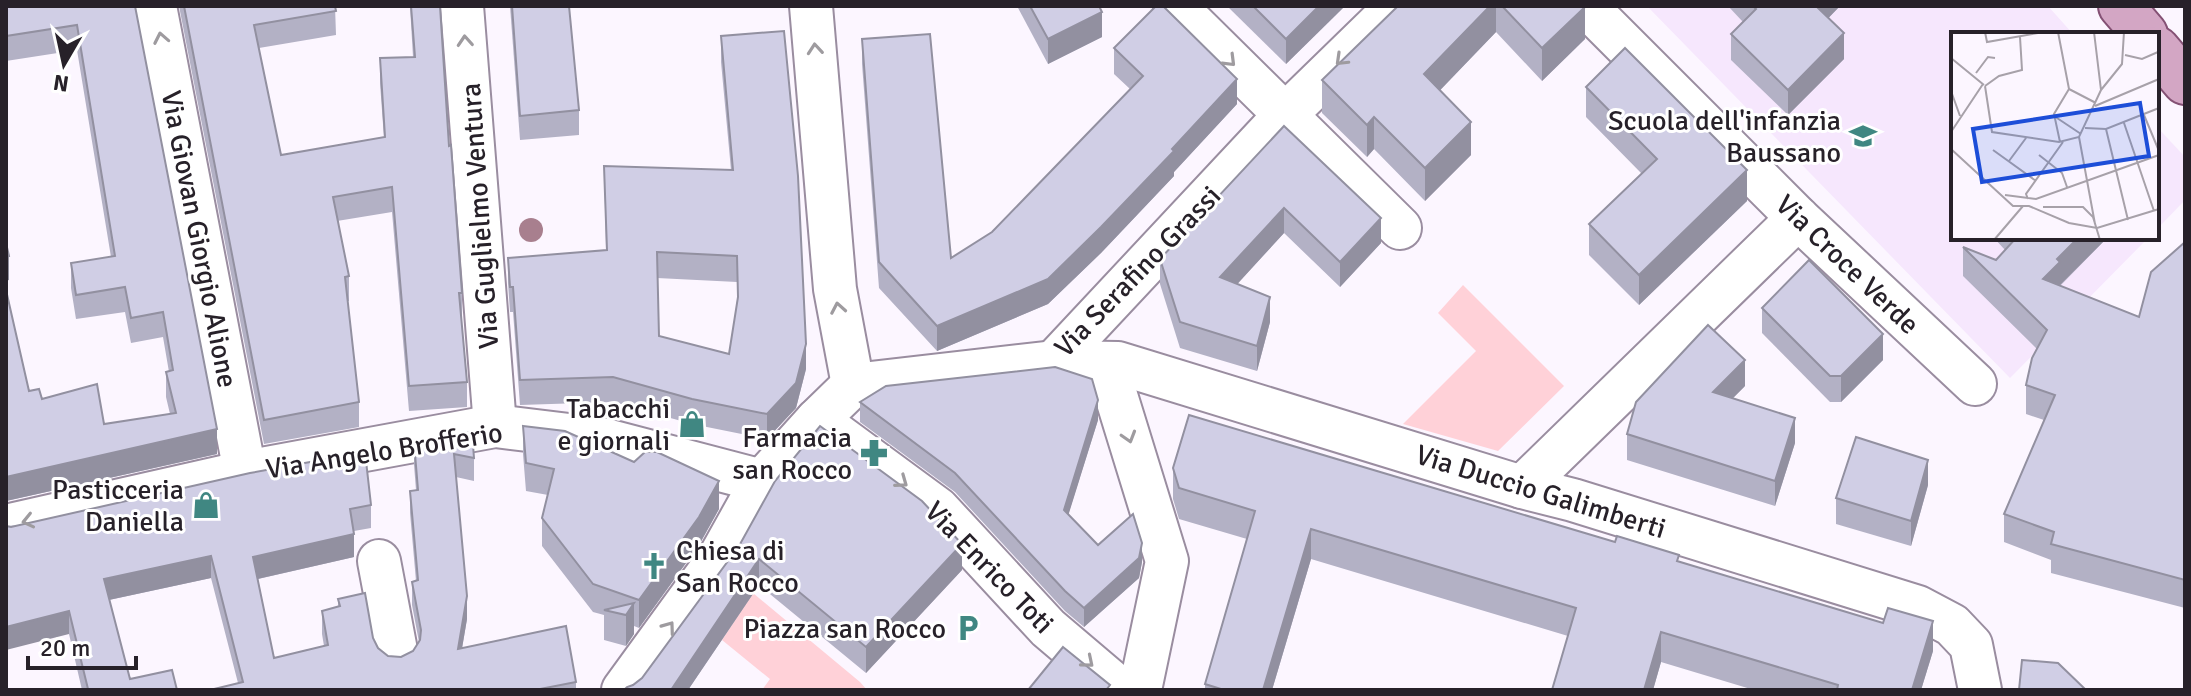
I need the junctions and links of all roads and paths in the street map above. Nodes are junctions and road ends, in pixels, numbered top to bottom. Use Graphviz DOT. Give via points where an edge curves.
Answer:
graph roads {
  1 [pos="155,6"];
  2 [pos="462,6"];
  3 [pos="811,6"];
  4 [pos="1175,6"];
  5 [pos="1397,6"];
  6 [pos="1586,6"];
  7 [pos="2121,6"];
  8 [pos="2143,32"];
  9 [pos="2159,51"];
  10 [pos="2185,82"];
  11 [pos="1285,115"];
  12 [pos="1798,218"];
  13 [pos="1400,228"];
  14 [pos="1054,362"];
  15 [pos="1106,363"];
  16 [pos="1975,384"];
  17 [pos="853,385"];
  18 [pos="817,420"];
  19 [pos="495,426"];
  20 [pos="245,472"];
  21 [pos="762,481"];
  22 [pos="1522,487"];
  23 [pos="6,526"];
  24 [pos="379,561"];
  25 [pos="397,656"];
  26 [pos="623,690"];
  27 [pos="1121,690"];
  28 [pos="1140,690"];
  29 [pos="1980,690"];
  20 -- 1 [label="street, Via Giovan Giorgio Alione, one-way"];
  19 -- 2 [label="street, Via Guglielmo Ventura, one-way"];
  17 -- 3 [label="street, one-way" via="835,289"];
  4 -- 11 [label="street, one-way"];
  5 -- 11 [label="street, Via Serafino Grassi, one-way"];
  6 -- 12 [label="street, Via Croce Verde"];
  7 -- 8 [label="main road"];
  9 -- 10 [label="main road"];
  11 -- 13 [label="street"];
  11 -- 14 [label="street, Via Serafino Grassi"];
  12 -- 16 [label="street, Via Croce Verde"];
  12 -- 22 [label="street"];
  14 -- 15 [label="street, Via Duccio Galimberti"];
  14 -- 17 [label="street, Via Serafino Grassi"];
  15 -- 22 [label="street, Via Duccio Galimberti"];
  15 -- 28 [label="street, one-way" via="1167,561"];
  17 -- 18 [label="street"];
  18 -- 21 [label="street"];
  18 -- 27 [label="street, Via Enrico Toti, one-way" via="938,509 1048,628"];
  19 -- 20 [label="street, Via Angelo Brofferio"];
  19 -- 21 [label="street, Via Angelo Brofferio" via="602,439"];
  20 -- 23 [label="street, Via Angelo Brofferio, one-way"];
  26 -- 21 [label="street, one-way" via="719,558"];
  22 -- 29 [label="street, Via Duccio Galimberti" via="1918,607 1952,625 1971,645"];
  24 -- 25 [label="street"];
}
